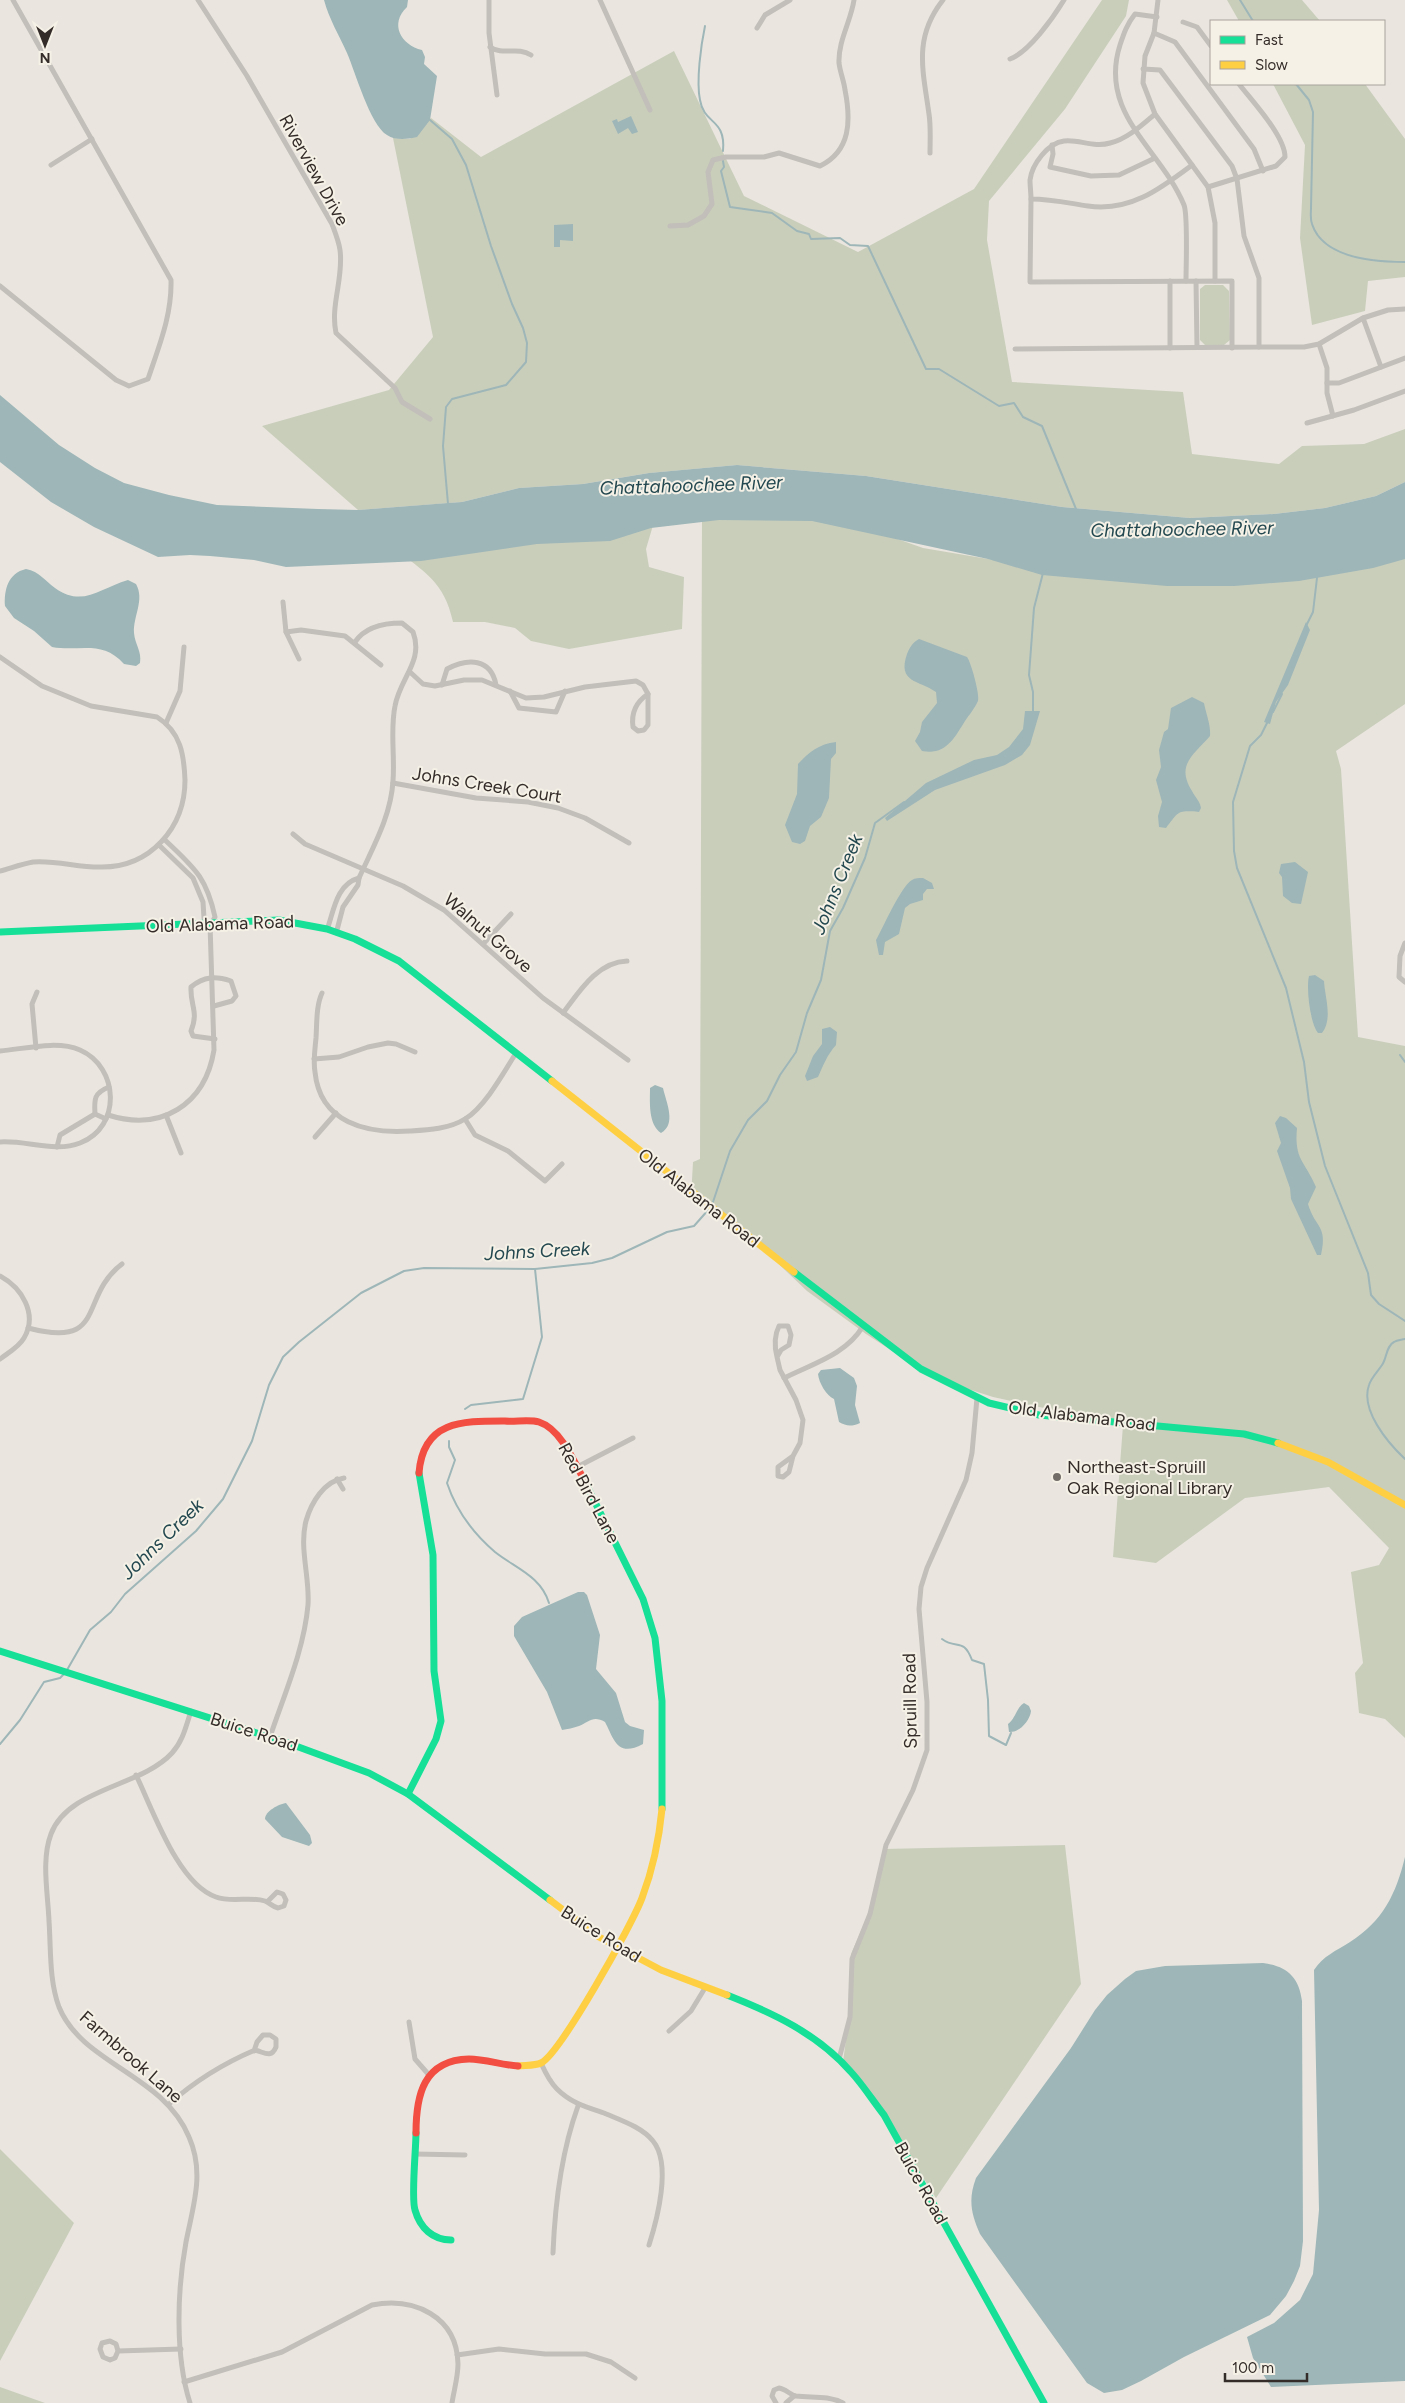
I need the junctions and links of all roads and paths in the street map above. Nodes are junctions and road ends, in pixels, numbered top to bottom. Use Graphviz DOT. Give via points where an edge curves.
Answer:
graph roads {
  1 [pos="14,0"];
  2 [pos="198,0"];
  3 [pos="489,0"];
  4 [pos="600,0"];
  5 [pos="790,0"];
  6 [pos="854,0"];
  7 [pos="943,0"];
  8 [pos="1064,0"];
  9 [pos="1158,0"];
  10 [pos="1157,17"];
  11 [pos="1184,22"];
  12 [pos="757,28"];
  13 [pos="1154,33"];
  14 [pos="1210,45"];
  15 [pos="490,47"];
  16 [pos="531,55"];
  17 [pos="1010,59"];
  18 [pos="1143,69"];
  19 [pos="1240,85"];
  20 [pos="497,94"];
  21 [pos="650,110"];
  22 [pos="1155,114"];
  23 [pos="1134,130"];
  24 [pos="92,139"];
  25 [pos="1052,146"];
  26 [pos="930,153"];
  27 [pos="1155,158"];
  28 [pos="51,165"];
  29 [pos="1192,165"];
  30 [pos="1263,171"];
  31 [pos="1237,179"];
  32 [pos="1172,180"];
  33 [pos="1208,187"];
  34 [pos="1031,199"];
  35 [pos="670,226"];
  36 [pos="1170,281"];
  37 [pos="1186,281"];
  38 [pos="1196,281"];
  39 [pos="1215,281"];
  40 [pos="0,286"];
  41 [pos="1405,309"];
  42 [pos="1363,318"];
  43 [pos="1319,344"];
  44 [pos="1197,347"];
  45 [pos="1170,348"];
  46 [pos="1232,348"];
  47 [pos="1259,348"];
  48 [pos="1015,349"];
  49 [pos="1405,358"];
  50 [pos="1381,367"];
  51 [pos="1327,383"];
  52 [pos="1405,391"];
  53 [pos="1333,416"];
  54 [pos="430,419"];
  55 [pos="1307,423"];
  56 [pos="283,602"];
  57 [pos="286,632"];
  58 [pos="355,642"];
  59 [pos="184,647"];
  60 [pos="0,656"];
  61 [pos="299,659"];
  62 [pos="382,666"];
  63 [pos="410,672"];
  64 [pos="442,684"];
  65 [pos="496,685"];
  66 [pos="510,691"];
  67 [pos="565,691"];
  68 [pos="648,694"];
  69 [pos="166,723"];
  70 [pos="393,783"];
  71 [pos="293,834"];
  72 [pos="165,840"];
  73 [pos="628,844"];
  74 [pos="160,846"];
  75 [pos="363,869"];
  76 [pos="0,871"];
  77 [pos="359,878"];
  78 [pos="211,900"];
  79 [pos="203,902"];
  80 [pos="511,914"];
  81 [pos="210,924"];
  82 [pos="328,927"];
  83 [pos="337,930"];
  84 [pos="0,932"];
  85 [pos="1405,943"];
  86 [pos="483,944"];
  87 [pos="627,961"];
  88 [pos="212,977"];
  89 [pos="1403,982"];
  90 [pos="37,992"];
  91 [pos="322,992"];
  92 [pos="214,1006"];
  93 [pos="563,1013"];
  94 [pos="215,1039"];
  95 [pos="36,1048"];
  96 [pos="0,1051"];
  97 [pos="415,1052"];
  98 [pos="516,1053"];
  99 [pos="314,1059"];
  100 [pos="628,1060"];
  101 [pos="110,1087"];
  102 [pos="95,1114"];
  103 [pos="336,1114"];
  104 [pos="166,1115"];
  105 [pos="107,1117"];
  106 [pos="465,1119"];
  107 [pos="315,1137"];
  108 [pos="0,1142"];
  109 [pos="57,1147"];
  110 [pos="181,1153"];
  111 [pos="562,1164"];
  112 [pos="122,1264"];
  113 [pos="0,1276"];
  114 [pos="863,1326"];
  115 [pos="28,1328"];
  116 [pos="777,1357"];
  117 [pos="0,1359"];
  118 [pos="784,1378"];
  119 [pos="977,1398"];
  120 [pos="633,1438"];
  121 [pos="793,1456"];
  122 [pos="577,1466"];
  123 [pos="344,1478"];
  124 [pos="337,1479"];
  125 [pos="343,1489"];
  126 [pos="1405,1505"];
  127 [pos="0,1651"];
  128 [pos="191,1711"];
  129 [pos="270,1737"];
  130 [pos="136,1775"];
  131 [pos="408,1794"];
  132 [pos="267,1902"];
  133 [pos="617,1948"];
  134 [pos="705,1988"];
  135 [pos="409,2022"];
  136 [pos="669,2031"];
  137 [pos="254,2050"];
  138 [pos="838,2059"];
  139 [pos="540,2063"];
  140 [pos="429,2075"];
  141 [pos="169,2104"];
  142 [pos="578,2106"];
  143 [pos="415,2154"];
  144 [pos="464,2155"];
  145 [pos="451,2240"];
  146 [pos="648,2245"];
  147 [pos="553,2253"];
  148 [pos="181,2349"];
  149 [pos="118,2351"];
  150 [pos="457,2355"];
  151 [pos="635,2378"];
  152 [pos="184,2382"];
  153 [pos="794,2396"];
  154 [pos="190,2403"];
  155 [pos="452,2403"];
  156 [pos="776,2403"];
  157 [pos="786,2403"];
  158 [pos="843,2403"];
  159 [pos="1044,2403"];
  1 -- 24 [label="street"];
  2 -- 54 [label="street, Riverview Drive" via="247,76 332,224 340,249 341,270 334,320 336,333 395,388 402,402"];
  3 -- 15 [label="street"];
  4 -- 21 [label="street"];
  5 -- 12 [label="street" via="765,15"];
  6 -- 35 [label="street" via="841,43 839,64 846,91 848,123 844,148 833,160 820,166 779,153 764,157 726,156 713,160 708,172 712,204 704,216 688,226"];
  7 -- 26 [label="street" via="926,30 921,58 930,116"];
  8 -- 17 [label="street" via="1027,47"];
  9 -- 10 [label="street"];
  10 -- 13 [label="street"];
  10 -- 23 [label="street" via="1135,14 1127,23 1116,57 1118,99"];
  11 -- 14 [label="street" via="1197,27"];
  13 -- 18 [label="street"];
  13 -- 30 [label="street" via="1175,42 1254,149"];
  15 -- 16 [label="street" via="502,52 517,50"];
  15 -- 20 [label="street"];
  18 -- 22 [label="street" via="1143,83"];
  18 -- 31 [label="street" via="1160,70 1168,78 1232,166"];
  19 -- 30 [label="street" via="1285,150 1285,157 1276,166"];
  22 -- 23 [label="street"];
  22 -- 29 [label="street"];
  23 -- 25 [label="street" via="1108,144 1065,141"];
  23 -- 27 [label="street"];
  24 -- 28 [label="street"];
  24 -- 40 [label="street" via="171,280 169,315 148,379 129,386 116,380"];
  25 -- 27 [label="street" via="1050,167 1091,176 1119,175"];
  25 -- 34 [label="street" via="1033,168"];
  27 -- 32 [label="street"];
  29 -- 32 [label="street"];
  29 -- 33 [label="street"];
  30 -- 31 [label="street"];
  31 -- 33 [label="street"];
  31 -- 47 [label="street" via="1244,236 1259,278"];
  32 -- 34 [label="street" via="1146,197 1110,207"];
  32 -- 37 [label="street" via="1184,206"];
  33 -- 39 [label="street" via="1215,223"];
  34 -- 36 [label="street" via="1030,282"];
  36 -- 37 [label="street"];
  36 -- 45 [label="street"];
  37 -- 38 [label="street"];
  38 -- 39 [label="street"];
  38 -- 44 [label="street"];
  39 -- 46 [label="street" via="1232,281"];
  41 -- 42 [label="street" via="1388,310"];
  42 -- 43 [label="street"];
  42 -- 50 [label="street"];
  43 -- 47 [label="street"];
  43 -- 51 [label="street"];
  44 -- 45 [label="street"];
  44 -- 46 [label="street"];
  45 -- 48 [label="street"];
  46 -- 47 [label="street"];
  49 -- 50 [label="street"];
  50 -- 51 [label="street" via="1339,383"];
  51 -- 53 [label="street"];
  52 -- 53 [label="street"];
  53 -- 55 [label="street"];
  56 -- 57 [label="street"];
  57 -- 58 [label="street" via="325,632"];
  57 -- 61 [label="street"];
  58 -- 62 [label="street"];
  58 -- 63 [label="street" via="372,628 396,623 407,625 413,632 417,647"];
  59 -- 69 [label="street" via="180,691"];
  60 -- 69 [label="street" via="42,686 92,706 157,717"];
  63 -- 64 [label="street" via="423,684"];
  63 -- 70 [label="street" via="398,689 394,708"];
  64 -- 65 [label="street" via="473,680"];
  64 -- 65 [label="street" via="447,669 461,662 490,668"];
  65 -- 66 [label="street"];
  66 -- 67 [label="street" via="526,698"];
  66 -- 67 [label="street" via="519,708 556,712"];
  67 -- 68 [label="street" via="636,681"];
  68 -- 68 [label="street" via="648,725 638,731 633,727 633,712"];
  69 -- 72 [label="street" via="183,750 185,791 181,809"];
  70 -- 73 [label="street, Johns Creek Court" via="558,808 585,818"];
  70 -- 75 [label="street" via="386,816"];
  71 -- 75 [label="street, Walnut Grove" via="305,844"];
  72 -- 74 [label="street"];
  72 -- 78 [label="street" via="202,877"];
  74 -- 76 [label="street" via="142,858 118,866 34,862"];
  74 -- 79 [label="street" via="193,878"];
  75 -- 77 [label="street"];
  75 -- 86 [label="street, Walnut Grove" via="429,900"];
  77 -- 82 [label="street" via="349,882 340,892"];
  77 -- 83 [label="street" via="358,885 343,907"];
  78 -- 79 [label="street"];
  78 -- 81 [label="street" via="215,917"];
  79 -- 81 [label="street" via="204,918"];
  80 -- 86 [label="street"];
  81 -- 82 [label="street, Old Alabama Road" via="279,920"];
  81 -- 84 [label="street, Old Alabama Road"];
  81 -- 88 [label="street"];
  82 -- 83 [label="street, Old Alabama Road"];
  83 -- 98 [label="street, Old Alabama Road" via="399,961"];
  85 -- 89 [label="street" via="1400,956"];
  86 -- 93 [label="street, Walnut Grove"];
  87 -- 93 [label="street" via="612,964 589,978"];
  88 -- 92 [label="street"];
  88 -- 92 [label="street" via="232,981 236,996 232,1001"];
  88 -- 94 [label="street" via="191,987 196,1018 191,1031 193,1036"];
  90 -- 95 [label="street" via="32,1004"];
  91 -- 99 [label="street" via="318,1004"];
  92 -- 94 [label="street"];
  93 -- 100 [label="street, Walnut Grove"];
  94 -- 104 [label="street" via="213,1060 202,1087 182,1106"];
  95 -- 96 [label="street"];
  95 -- 101 [label="street" via="68,1047 89,1055 104,1070"];
  97 -- 99 [label="street" via="388,1043 339,1057"];
  98 -- 106 [label="street" via="500,1079"];
  98 -- 114 [label="street, Old Alabama Road"];
  99 -- 103 [label="street" via="319,1088"];
  101 -- 102 [label="street" via="99,1091 94,1099"];
  101 -- 105 [label="street"];
  102 -- 105 [label="street"];
  102 -- 109 [label="street" via="60,1135"];
  103 -- 106 [label="street" via="354,1125 384,1133 438,1129"];
  103 -- 107 [label="street"];
  104 -- 105 [label="street" via="137,1121"];
  104 -- 110 [label="street"];
  105 -- 109 [label="street" via="92,1136 81,1143"];
  106 -- 111 [label="street" via="475,1135 508,1151 545,1181"];
  108 -- 109 [label="street"];
  112 -- 115 [label="street" via="104,1281 89,1318 81,1327 61,1333"];
  113 -- 115 [label="street" via="12,1283 25,1300 30,1318"];
  114 -- 118 [label="street" via="845,1348"];
  114 -- 119 [label="street, Old Alabama Road" via="921,1370"];
  115 -- 117 [label="street" via="19,1345"];
  116 -- 116 [label="street" via="789,1345 791,1335 788,1326 779,1326 776,1332 774,1345"];
  116 -- 118 [label="street"];
  118 -- 121 [label="street" via="803,1420 800,1443"];
  119 -- 126 [label="street, Old Alabama Road" via="1040,1414 1244,1434 1273,1440 1323,1458"];
  119 -- 138 [label="street, Spruill Road" via="966,1480 921,1587 919,1609 927,1702 927,1750 913,1790 886,1845 870,1914 852,1959 850,2016"];
  120 -- 122 [label="street"];
  122 -- 131 [label="street, Red Bird Lane" via="558,1436 534,1421 453,1424 435,1434 426,1447 419,1477 433,1555 434,1671 441,1721 436,1739"];
  122 -- 133 [label="street, Red Bird Lane" via="643,1599 655,1638 661,1680 662,1803 659,1843 642,1899"];
  123 -- 124 [label="street"];
  124 -- 125 [label="street"];
  124 -- 129 [label="street" via="321,1492 306,1520 304,1537 309,1590 306,1620"];
  127 -- 128 [label="street, Buice Road"];
  128 -- 129 [label="street, Buice Road"];
  128 -- 130 [label="street, Farmbrook Lane" via="173,1751 160,1763"];
  129 -- 131 [label="street, Buice Road" via="358,1768"];
  130 -- 132 [label="street" via="181,1868 193,1884 207,1894 223,1899"];
  130 -- 141 [label="street, Farmbrook Lane" via="73,1807 60,1818 51,1833 46,1858 52,1980 60,2009 76,2033"];
  131 -- 133 [label="street, Buice Road" via="582,1927"];
  133 -- 134 [label="street, Buice Road"];
  133 -- 139 [label="street, Red Bird Lane" via="559,2046"];
  134 -- 136 [label="street" via="691,2011"];
  134 -- 138 [label="street, Buice Road" via="782,2018"];
  135 -- 140 [label="street" via="415,2059"];
  137 -- 137 [label="street" via="268,2055 276,2047 276,2039 263,2035"];
  137 -- 141 [label="street" via="209,2073"];
  138 -- 159 [label="street, Buice Road" via="866,2089 884,2115"];
  139 -- 140 [label="street" via="517,2066 463,2060 450,2062"];
  139 -- 142 [label="street" via="555,2088"];
  140 -- 143 [label="street" via="416,2105"];
  141 -- 148 [label="street, Farmbrook Lane" via="190,2137 198,2174 182,2275"];
  142 -- 146 [label="street" via="628,2124 654,2142 662,2176"];
  142 -- 147 [label="street" via="568,2137 557,2195"];
  143 -- 144 [label="street"];
  143 -- 145 [label="street" via="418,2218 431,2236"];
  148 -- 149 [label="street"];
  148 -- 152 [label="street, Farmbrook Lane"];
  150 -- 151 [label="street" via="499,2349 586,2354 611,2362"];
  150 -- 152 [label="street" via="446,2327 436,2316 411,2305 383,2303 372,2305 282,2352"];
  150 -- 155 [label="street" via="458,2372"];
  152 -- 154 [label="street, Farmbrook Lane"];
  153 -- 156 [label="street" via="785,2389 776,2388 772,2396"];
  153 -- 157 [label="street"];
  153 -- 158 [label="street" via="826,2397"];
}
